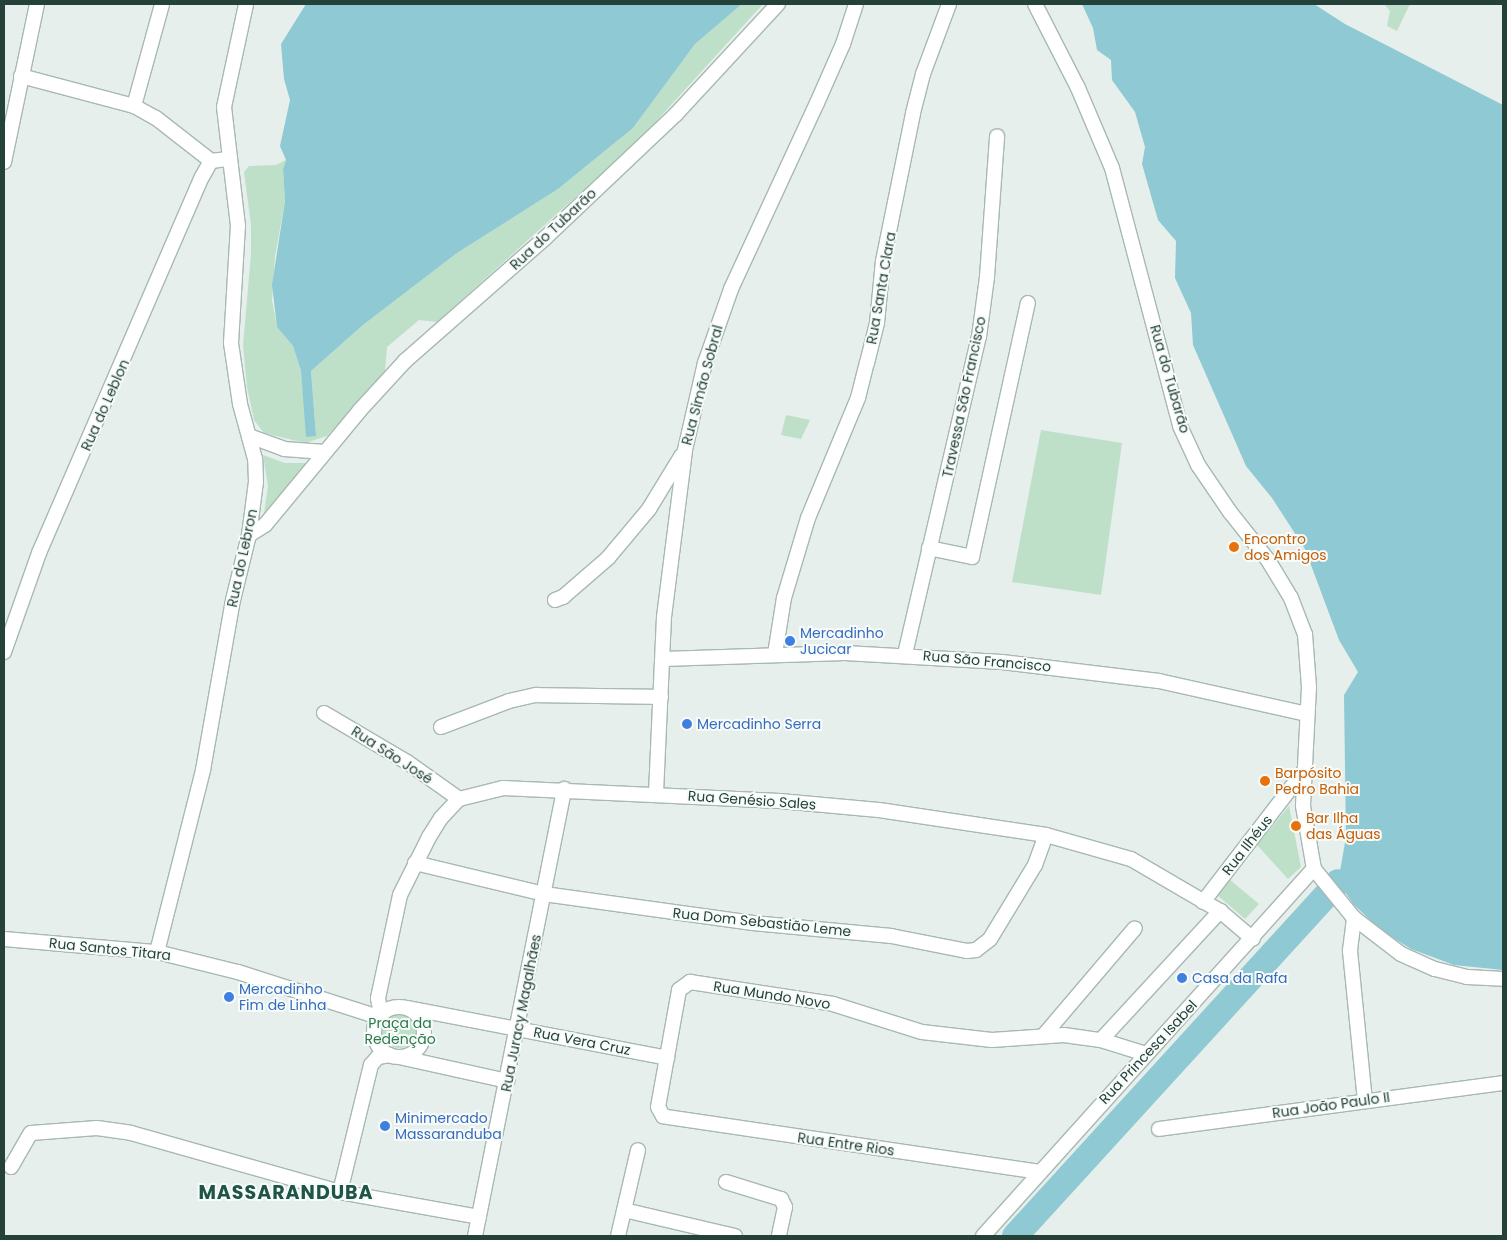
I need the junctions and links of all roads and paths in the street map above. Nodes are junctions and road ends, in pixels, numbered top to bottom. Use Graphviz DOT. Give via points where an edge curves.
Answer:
graph roads {
  1 [pos="38,4"];
  2 [pos="162,4"];
  3 [pos="246,4"];
  4 [pos="778,4"];
  5 [pos="856,4"];
  6 [pos="949,4"];
  7 [pos="1035,4"];
  8 [pos="21,76"];
  9 [pos="134,106"];
  10 [pos="997,136"];
  11 [pos="228,159"];
  12 [pos="211,161"];
  13 [pos="4,162"];
  14 [pos="1028,303"];
  15 [pos="249,436"];
  16 [pos="685,450"];
  17 [pos="325,452"];
  18 [pos="248,535"];
  19 [pos="929,548"];
  20 [pos="555,600"];
  21 [pos="4,652"];
  22 [pos="775,654"];
  23 [pos="905,654"];
  24 [pos="663,659"];
  25 [pos="661,697"];
  26 [pos="324,713"];
  27 [pos="1307,714"];
  28 [pos="441,727"];
  29 [pos="1303,772"];
  30 [pos="564,789"];
  31 [pos="656,793"];
  32 [pos="459,800"];
  33 [pos="1046,835"];
  34 [pos="415,863"];
  35 [pos="1318,874"];
  36 [pos="544,894"];
  37 [pos="1203,902"];
  38 [pos="1220,911"];
  39 [pos="1354,918"];
  40 [pos="4,925"];
  41 [pos="1135,928"];
  42 [pos="4,930"];
  43 [pos="4,939"];
  44 [pos="1253,939"];
  45 [pos="157,952"];
  46 [pos="1503,979"];
  47 [pos="408,1008"];
  48 [pos="378,1020"];
  49 [pos="517,1028"];
  50 [pos="1044,1035"];
  51 [pos="1101,1040"];
  52 [pos="1146,1054"];
  53 [pos="388,1056"];
  54 [pos="667,1058"];
  55 [pos="507,1081"];
  56 [pos="1503,1083"];
  57 [pos="1365,1100"];
  58 [pos="1159,1129"];
  59 [pos="638,1150"];
  60 [pos="11,1167"];
  61 [pos="1040,1172"];
  62 [pos="726,1182"];
  63 [pos="340,1192"];
  64 [pos="624,1210"];
  65 [pos="479,1217"];
  66 [pos="475,1236"];
  67 [pos="618,1236"];
  68 [pos="735,1236"];
  69 [pos="779,1236"];
  70 [pos="983,1236"];
  1 -- 8 [label="street"];
  2 -- 9 [label="street"];
  3 -- 11 [label="street, Rua do Lebron" via="224,107"];
  4 -- 17 [label="street, Rua do Tubarão" via="676,114 545,238 406,361"];
  5 -- 16 [label="street, Rua Simão Sobral" via="836,61 715,330"];
  6 -- 22 [label="street, Rua Santa Clara" via="923,74 913,113 884,262 877,322 865,372 858,398 808,518 784,598"];
  7 -- 27 [label="street, Rua do Tubarão" via="1078,88 1112,168 1180,426 1198,465 1268,560 1291,598 1301,625 1308,664"];
  8 -- 9 [label="street"];
  8 -- 13 [label="street"];
  9 -- 12 [label="street" via="156,118"];
  10 -- 19 [label="street, Travessa Sāo Francisco" via="987,277 979,337"];
  11 -- 12 [label="street"];
  11 -- 15 [label="street, Rua do Lebron" via="238,226 231,342 237,389"];
  12 -- 21 [label="street, Rua do Leblon" via="39,553"];
  14 -- 19 [label="street" via="972,557"];
  15 -- 17 [label="street" via="284,449"];
  15 -- 18 [label="street, Rua do Lebron" via="256,482"];
  16 -- 20 [label="street" via="650,509 613,552 563,597"];
  16 -- 24 [label="street, Rua Simão Sobral" via="664,617"];
  17 -- 18 [label="street, Rua do Tubarão" via="265,524"];
  18 -- 45 [label="street, Rua do Lebron" via="232,600 190,831"];
  19 -- 23 [label="street, Travessa Sāo Francisco"];
  22 -- 23 [label="street, Rua São Francisco"];
  22 -- 24 [label="street, Rua São Francisco"];
  23 -- 27 [label="street, Rua São Francisco" via="1158,680"];
  24 -- 25 [label="street, Rua Simão Sobral"];
  25 -- 28 [label="street" via="536,695 509,701"];
  25 -- 31 [label="street, Rua Simão Sobral"];
  26 -- 32 [label="street, Rua São José" via="407,762"];
  27 -- 29 [label="street, Rua do Tubarão"];
  29 -- 35 [label="street" via="1303,806"];
  29 -- 37 [label="street, Rua Ilhéus"];
  30 -- 31 [label="street, Rua Genésio Sales"];
  30 -- 32 [label="street, Rua Genésio Sales" via="504,788"];
  30 -- 36 [label="street, Rua Juracy Magalhães"];
  31 -- 33 [label="street, Rua Genésio Sales" via="879,810"];
  32 -- 34 [label="street" via="441,818"];
  33 -- 36 [label="street, Rua Dom Sebastião Leme" via="1022,889 990,939 976,950 882,934 753,923"];
  33 -- 37 [label="street, Rua Genésio Sales" via="1131,859"];
  34 -- 36 [label="street, Rua Dom Sebastião Leme"];
  34 -- 48 [label="street" via="395,916 378,998"];
  35 -- 39 [label="street"];
  35 -- 44 [label="street, Rua Princesa Isabel"];
  36 -- 49 [label="street, Rua Juracy Magalhães"];
  37 -- 38 [label="street, Rua Genésio Sales"];
  38 -- 44 [label="street, Rua Genésio Sales"];
  38 -- 51 [label="street"];
  39 -- 46 [label="street" via="1401,954 1435,969 1466,978"];
  39 -- 57 [label="street" via="1350,951"];
  40 -- 42 [label="street"];
  41 -- 50 [label="street"];
  43 -- 45 [label="street, Rua Santos Titara"];
  44 -- 52 [label="street, Rua Princesa Isabel"];
  45 -- 48 [label="street, Rua Santos Titara" via="238,972 316,996"];
  47 -- 48 [label="street" via="391,1008"];
  47 -- 49 [label="street, Rua Vera Cruz"];
  47 -- 53 [label="street" via="422,1020 424,1038 413,1052"];
  48 -- 53 [label="street" via="378,1044"];
  49 -- 54 [label="street, Rua Vera Cruz"];
  49 -- 55 [label="street, Rua Juracy Magalhães"];
  50 -- 51 [label="street, Rua Mundo Novo"];
  50 -- 54 [label="street, Rua Mundo Novo" via="992,1040 922,1032 833,1004 690,982 679,990"];
  51 -- 52 [label="street, Rua Mundo Novo"];
  52 -- 61 [label="street, Rua Princesa Isabel"];
  53 -- 55 [label="street"];
  53 -- 63 [label="street" via="371,1065"];
  54 -- 61 [label="street, Rua Entre Rios" via="658,1107 669,1119"];
  55 -- 65 [label="street, Rua Juracy Magalhães"];
  56 -- 57 [label="street, Rua João Paulo II"];
  57 -- 58 [label="street, Rua João Paulo II"];
  59 -- 64 [label="street"];
  60 -- 63 [label="street" via="31,1133 97,1128 139,1135"];
  61 -- 70 [label="street, Rua Princesa Isabel"];
  62 -- 69 [label="street" via="781,1199 784,1207"];
  63 -- 65 [label="street"];
  64 -- 67 [label="street"];
  64 -- 68 [label="street"];
  65 -- 66 [label="street, Rua Juracy Magalhães"];
}
